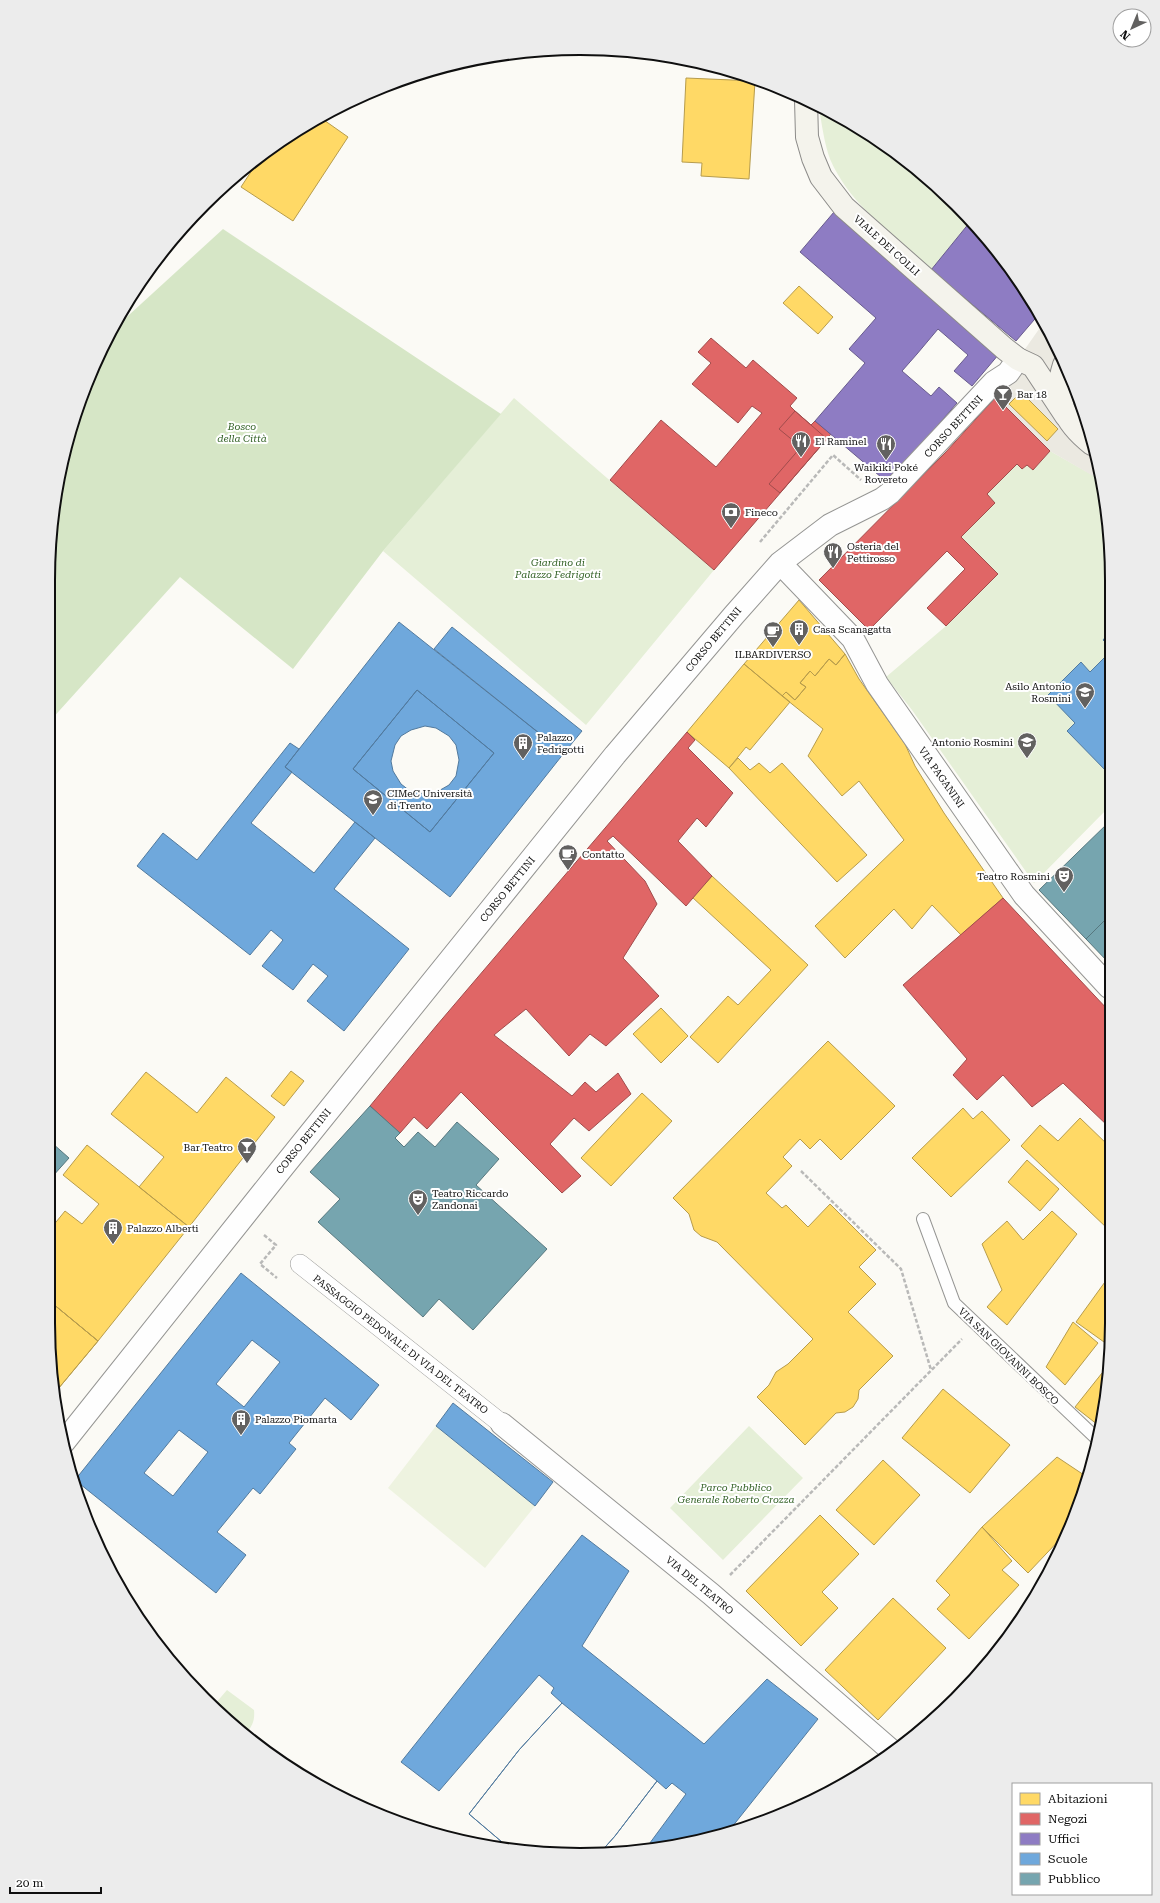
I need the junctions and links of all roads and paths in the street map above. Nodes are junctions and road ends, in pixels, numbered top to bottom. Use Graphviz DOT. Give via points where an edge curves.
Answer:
graph roads {
  1 [pos="806,106"];
  2 [pos="1056,360"];
  3 [pos="1025,363"];
  4 [pos="1062,372"];
  5 [pos="1066,416"];
  6 [pos="1085,439"];
  7 [pos="780,563"];
  8 [pos="1105,983"];
  9 [pos="801,1171"];
  10 [pos="922,1219"];
  11 [pos="300,1264"];
  12 [pos="976,1324"];
  13 [pos="931,1370"];
  14 [pos="502,1424"];
  15 [pos="1093,1435"];
  16 [pos="68,1437"];
  17 [pos="711,1594"];
  18 [pos="889,1748"];
  1 -- 3 [label="main road, VIALE DEI COLLI" via="807,136 813,158 821,177 844,207"];
  2 -- 3 [label="main road"];
  3 -- 5 [label="main road, VIALE DEI COLLI"];
  3 -- 7 [label="street, CORSO BETTINI" via="994,382 890,493 830,524"];
  4 -- 5 [label="main road" via="1060,397"];
  5 -- 6 [label="main road, VIALE DEI COLLI" via="1077,432"];
  7 -- 8 [label="street, VIA PAGANINI" via="853,639 877,684 1024,895"];
  7 -- 16 [label="street, CORSO BETTINI" via="615,755"];
  9 -- 13 [label="path" via="901,1269"];
  10 -- 12 [label="lane, VIA SAN GIOVANNI BOSCO" via="954,1303"];
  11 -- 14 [label="street, PASSAGGIO PEDONALE DI VIA DEL TEATRO"];
  12 -- 13 [label="path"];
  12 -- 15 [label="lane, VIA SAN GIOVANNI BOSCO"];
  13 -- 17 [label="path"];
  14 -- 17 [label="street, VIA DEL TEATRO"];
  17 -- 18 [label="street, VIA DEL TEATRO"];
}
